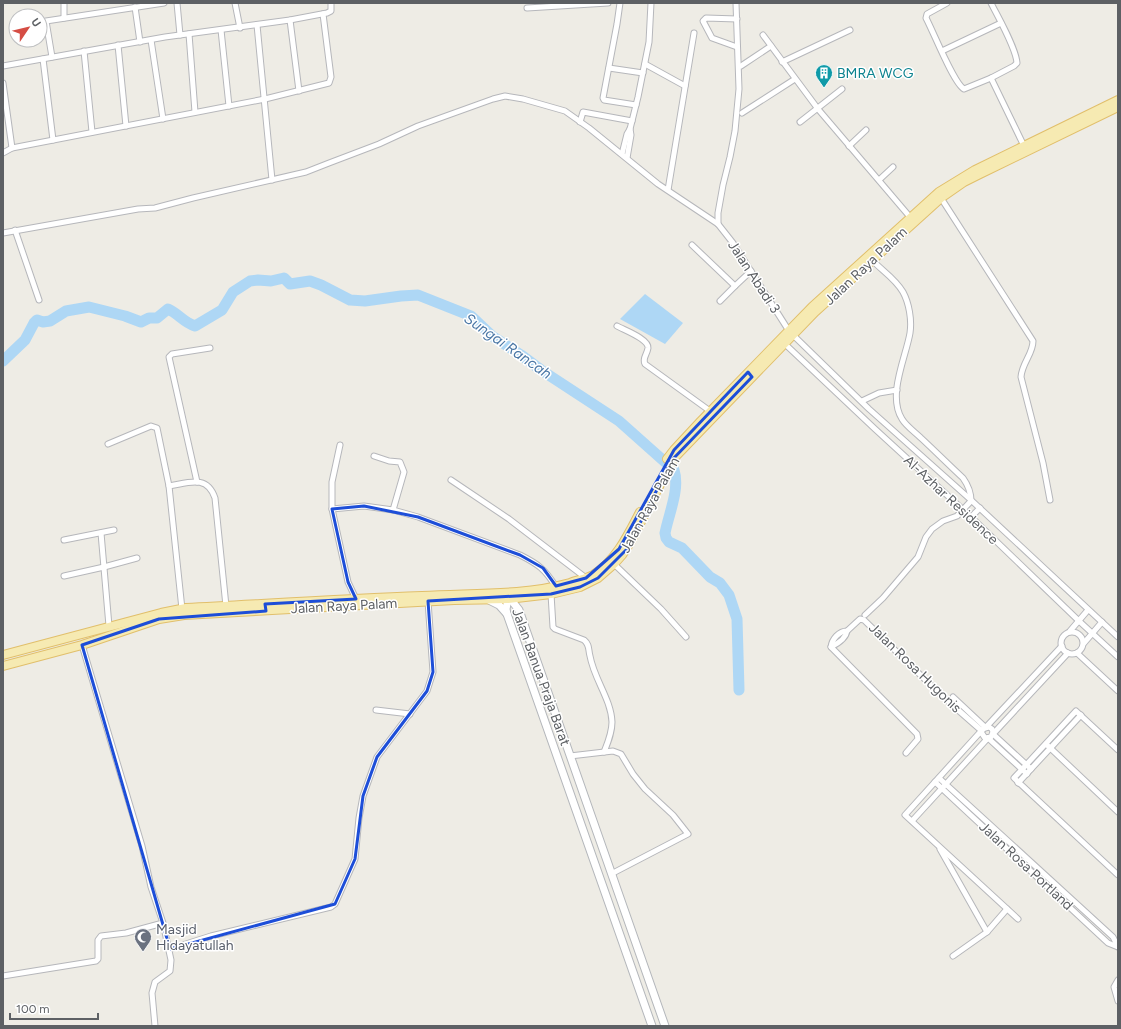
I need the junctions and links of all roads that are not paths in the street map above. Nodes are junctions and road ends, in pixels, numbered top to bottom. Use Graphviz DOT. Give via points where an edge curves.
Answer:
graph roads {
  1 [pos="64,3"];
  2 [pos="164,3"];
  3 [pos="177,3"];
  4 [pos="235,3"];
  5 [pos="330,3"];
  6 [pos="608,3"];
  7 [pos="620,3"];
  8 [pos="652,3"];
  9 [pos="736,3"];
  10 [pos="947,3"];
  11 [pos="991,3"];
  12 [pos="151,4"];
  13 [pos="542,5"];
  14 [pos="135,7"];
  15 [pos="527,8"];
  16 [pos="323,14"];
  17 [pos="64,18"];
  18 [pos="737,19"];
  19 [pos="290,20"];
  20 [pos="1001,23"];
  21 [pos="257,25"];
  22 [pos="240,28"];
  23 [pos="221,30"];
  24 [pos="850,30"];
  25 [pos="694,33"];
  26 [pos="189,34"];
  27 [pos="180,35"];
  28 [pos="763,35"];
  29 [pos="151,40"];
  30 [pos="140,42"];
  31 [pos="118,46"];
  32 [pos="771,46"];
  33 [pos="737,47"];
  34 [pos="84,51"];
  35 [pos="942,51"];
  36 [pos="52,57"];
  37 [pos="43,59"];
  38 [pos="782,62"];
  39 [pos="644,64"];
  40 [pos="3,66"];
  41 [pos="741,66"];
  42 [pos="609,68"];
  43 [pos="643,74"];
  44 [pos="991,78"];
  45 [pos="795,80"];
  46 [pos="3,83"];
  47 [pos="685,86"];
  48 [pos="842,89"];
  49 [pos="299,90"];
  50 [pos="265,99"];
  51 [pos="1118,100"];
  52 [pos="636,105"];
  53 [pos="229,106"];
  54 [pos="1118,107"];
  55 [pos="818,108"];
  56 [pos="195,112"];
  57 [pos="742,113"];
  58 [pos="163,119"];
  59 [pos="632,121"];
  60 [pos="580,122"];
  61 [pos="800,122"];
  62 [pos="126,126"];
  63 [pos="630,129"];
  64 [pos="866,130"];
  65 [pos="92,132"];
  66 [pos="53,140"];
  67 [pos="849,146"];
  68 [pos="1024,146"];
  69 [pos="12,148"];
  70 [pos="3,153"];
  71 [pos="622,154"];
  72 [pos="627,158"];
  73 [pos="893,167"];
  74 [pos="272,180"];
  75 [pos="879,180"];
  76 [pos="668,190"];
  77 [pos="941,198"];
  78 [pos="910,217"];
  79 [pos="718,224"];
  80 [pos="15,230"];
  81 [pos="3,233"];
  82 [pos="692,244"];
  83 [pos="870,258"];
  84 [pos="751,271"];
  85 [pos="735,286"];
  86 [pos="39,300"];
  87 [pos="720,301"];
  88 [pos="617,326"];
  89 [pos="791,333"];
  90 [pos="785,344"];
  91 [pos="210,348"];
  92 [pos="750,374"];
  93 [pos="897,390"];
  94 [pos="862,401"];
  95 [pos="710,411"];
  96 [pos="108,444"];
  97 [pos="340,445"];
  98 [pos="374,456"];
  99 [pos="668,463"];
  100 [pos="663,473"];
  101 [pos="451,480"];
  102 [pos="198,482"];
  103 [pos="169,486"];
  104 [pos="971,500"];
  105 [pos="1050,500"];
  106 [pos="980,508"];
  107 [pos="332,509"];
  108 [pos="393,510"];
  109 [pos="963,510"];
  110 [pos="971,517"];
  111 [pos="114,530"];
  112 [pos="101,533"];
  113 [pos="64,540"];
  114 [pos="137,558"];
  115 [pos="614,564"];
  116 [pos="104,567"];
  117 [pos="64,576"];
  118 [pos="586,578"];
  119 [pos="553,590"];
  120 [pos="494,593"];
  121 [pos="522,594"];
  122 [pos="356,599"];
  123 [pos="508,599"];
  124 [pos="488,600"];
  125 [pos="428,601"];
  126 [pos="226,606"];
  127 [pos="266,607"];
  128 [pos="182,609"];
  129 [pos="519,610"];
  130 [pos="1088,610"];
  131 [pos="507,614"];
  132 [pos="865,615"];
  133 [pos="1079,621"];
  134 [pos="1102,622"];
  135 [pos="109,626"];
  136 [pos="1070,631"];
  137 [pos="1092,633"];
  138 [pos="686,637"];
  139 [pos="1118,638"];
  140 [pos="1084,643"];
  141 [pos="82,645"];
  142 [pos="1062,646"];
  143 [pos="1068,653"];
  144 [pos="1078,653"];
  145 [pos="3,655"];
  146 [pos="1118,657"];
  147 [pos="1048,660"];
  148 [pos="3,666"];
  149 [pos="1056,667"];
  150 [pos="1118,691"];
  151 [pos="953,697"];
  152 [pos="376,710"];
  153 [pos="410,714"];
  154 [pos="1081,715"];
  155 [pos="984,729"];
  156 [pos="993,734"];
  157 [pos="988,738"];
  158 [pos="1046,744"];
  159 [pos="1050,748"];
  160 [pos="1118,750"];
  161 [pos="604,752"];
  162 [pos="906,753"];
  163 [pos="570,756"];
  164 [pos="1026,765"];
  165 [pos="1022,769"];
  166 [pos="1031,769"];
  167 [pos="1027,774"];
  168 [pos="937,780"];
  169 [pos="1018,782"];
  170 [pos="944,786"];
  171 [pos="1118,812"];
  172 [pos="912,821"];
  173 [pos="936,844"];
  174 [pos="613,873"];
  175 [pos="1118,875"];
  176 [pos="1007,909"];
  177 [pos="1018,919"];
  178 [pos="163,923"];
  179 [pos="987,932"];
  180 [pos="1118,947"];
  181 [pos="170,949"];
  182 [pos="953,956"];
  183 [pos="3,976"];
  184 [pos="1118,980"];
  185 [pos="1114,987"];
  186 [pos="1118,992"];
  187 [pos="1118,1001"];
  188 [pos="155,1026"];
  189 [pos="652,1026"];
  190 [pos="665,1026"];
  1 -- 17 [label="street"];
  2 -- 12 [label="street"];
  3 -- 27 [label="street"];
  4 -- 22 [label="street"];
  5 -- 16 [label="street" via="331,11"];
  6 -- 13 [label="street"];
  7 -- 42 [label="street"];
  8 -- 39 [label="street" via="649,42"];
  9 -- 18 [label="street"];
  10 -- 35 [label="street" via="926,16"];
  11 -- 20 [label="street"];
  12 -- 14 [label="street"];
  13 -- 15 [label="street"];
  14 -- 17 [label="street"];
  14 -- 30 [label="street"];
  16 -- 19 [label="street"];
  16 -- 49 [label="street" via="331,81 326,85"];
  17 -- 36 [label="street" via="46,21"];
  18 -- 33 [label="street"];
  18 -- 33 [label="street" via="706,18 703,21 712,38"];
  19 -- 21 [label="street"];
  19 -- 49 [label="street"];
  20 -- 35 [label="street"];
  20 -- 44 [label="street" via="1017,62"];
  21 -- 22 [label="street"];
  21 -- 50 [label="street"];
  22 -- 23 [label="street"];
  23 -- 26 [label="street"];
  23 -- 53 [label="street"];
  24 -- 38 [label="street"];
  25 -- 47 [label="street"];
  26 -- 27 [label="street"];
  26 -- 56 [label="street"];
  27 -- 29 [label="street"];
  28 -- 32 [label="street"];
  29 -- 30 [label="street"];
  29 -- 58 [label="street"];
  30 -- 31 [label="street"];
  31 -- 34 [label="street"];
  31 -- 62 [label="street"];
  32 -- 38 [label="street"];
  32 -- 41 [label="street"];
  33 -- 79 [label="street" via="737,116"];
  34 -- 36 [label="street"];
  34 -- 65 [label="street"];
  35 -- 44 [label="street" via="962,88"];
  36 -- 37 [label="street"];
  37 -- 40 [label="street"];
  37 -- 66 [label="street"];
  38 -- 45 [label="street"];
  39 -- 43 [label="street"];
  39 -- 47 [label="street"];
  42 -- 43 [label="street"];
  42 -- 52 [label="street" via="604,100"];
  43 -- 52 [label="street"];
  44 -- 68 [label="street"];
  45 -- 55 [label="street"];
  45 -- 57 [label="street"];
  46 -- 69 [label="street"];
  47 -- 76 [label="street"];
  48 -- 55 [label="street"];
  49 -- 50 [label="street"];
  50 -- 53 [label="street"];
  50 -- 74 [label="street"];
  51 -- 68 [label="main road, Jalan Raya Palam"];
  52 -- 59 [label="street"];
  53 -- 56 [label="street"];
  54 -- 77 [label="main road, Jalan Raya Palam" via="964,182"];
  55 -- 61 [label="street"];
  55 -- 67 [label="street"];
  56 -- 58 [label="street"];
  58 -- 62 [label="street"];
  59 -- 60 [label="street" via="583,112"];
  59 -- 63 [label="street"];
  60 -- 71 [label="street, Jalan Abadi 3"];
  60 -- 74 [label="street, Jalan Abadi 3" via="565,111 505,96 418,126 306,172"];
  62 -- 65 [label="street"];
  63 -- 71 [label="street"];
  63 -- 72 [label="street"];
  64 -- 67 [label="street"];
  65 -- 66 [label="street"];
  66 -- 69 [label="street"];
  67 -- 75 [label="street"];
  68 -- 78 [label="main road, Jalan Raya Palam" via="950,184"];
  69 -- 70 [label="street"];
  71 -- 72 [label="street, Jalan Abadi 3"];
  72 -- 76 [label="street, Jalan Abadi 3"];
  73 -- 75 [label="street"];
  74 -- 80 [label="street, Jalan Abadi 3" via="155,208"];
  75 -- 78 [label="street"];
  76 -- 79 [label="street, Jalan Abadi 3"];
  77 -- 83 [label="main road, Jalan Raya Palam"];
  77 -- 105 [label="street" via="1033,341 1032,349 1022,366 1021,377"];
  78 -- 83 [label="main road, Jalan Raya Palam"];
  79 -- 84 [label="street, Jalan Abadi 3" via="729,236"];
  80 -- 81 [label="street, Jalan Abadi 3"];
  80 -- 86 [label="street"];
  82 -- 85 [label="street"];
  83 -- 89 [label="main road, Jalan Raya Palam" via="812,307"];
  83 -- 93 [label="street" via="898,284 910,313 910,333"];
  84 -- 85 [label="street"];
  84 -- 89 [label="street, Jalan Abadi 3"];
  85 -- 87 [label="street"];
  88 -- 95 [label="street" via="646,342 648,347 643,360 645,364"];
  89 -- 90 [label="main road, Jalan Raya Palam"];
  89 -- 92 [label="main road, Jalan Raya Palam"];
  89 -- 94 [label="street, Al-Azhar Residence"];
  90 -- 92 [label="main road, Jalan Raya Palam"];
  90 -- 109 [label="street, Al-Azhar Residence"];
  91 -- 102 [label="street" via="172,354 169,357"];
  92 -- 95 [label="main road, Jalan Raya Palam"];
  92 -- 99 [label="main road, Jalan Raya Palam"];
  93 -- 94 [label="street" via="879,393"];
  93 -- 104 [label="street" via="901,418 967,483"];
  94 -- 104 [label="street, Al-Azhar Residence"];
  95 -- 99 [label="main road, Jalan Raya Palam" via="674,450"];
  96 -- 103 [label="street" via="155,426"];
  97 -- 107 [label="street" via="332,482"];
  98 -- 108 [label="street" via="400,462 403,468 403,477"];
  99 -- 100 [label="main road, Jalan Raya Palam"];
  100 -- 115 [label="main road, Jalan Raya Palam" via="631,541"];
  100 -- 118 [label="main road, Jalan Raya Palam" via="619,549 600,569"];
  101 -- 118 [label="street"];
  102 -- 103 [label="street"];
  102 -- 126 [label="street" via="209,486 215,498"];
  103 -- 128 [label="street"];
  104 -- 106 [label="street, Al-Azhar Residence"];
  104 -- 109 [label="street"];
  106 -- 110 [label="street"];
  106 -- 130 [label="street, Al-Azhar Residence"];
  107 -- 108 [label="street" via="364,506"];
  107 -- 122 [label="street" via="348,582"];
  108 -- 119 [label="street" via="418,516 535,562 543,568"];
  109 -- 110 [label="street, Al-Azhar Residence"];
  109 -- 132 [label="street" via="932,529 918,557"];
  110 -- 133 [label="street, Al-Azhar Residence"];
  111 -- 112 [label="street"];
  112 -- 113 [label="street"];
  112 -- 116 [label="street"];
  114 -- 116 [label="street"];
  115 -- 119 [label="main road, Jalan Raya Palam" via="587,584"];
  115 -- 138 [label="street"];
  116 -- 117 [label="street"];
  116 -- 135 [label="street"];
  118 -- 119 [label="main road, Jalan Raya Palam"];
  119 -- 121 [label="main road, Jalan Raya Palam"];
  119 -- 161 [label="street" via="553,627 588,642 589,656 612,721 611,734"];
  120 -- 121 [label="main road, Jalan Raya Palam"];
  120 -- 122 [label="main road, Jalan Raya Palam"];
  120 -- 123 [label="street"];
  121 -- 123 [label="main road, Jalan Raya Palam"];
  121 -- 129 [label="street" via="518,604"];
  122 -- 127 [label="main road, Jalan Raya Palam"];
  123 -- 124 [label="main road, Jalan Raya Palam"];
  123 -- 129 [label="street, Jalan Banua Praja Barat"];
  123 -- 131 [label="street, Jalan Banua Praja Barat"];
  124 -- 125 [label="main road, Jalan Raya Palam"];
  124 -- 131 [label="street" via="499,605"];
  125 -- 127 [label="main road, Jalan Raya Palam"];
  125 -- 153 [label="street" via="433,672 427,691"];
  126 -- 127 [label="main road, Jalan Raya Palam"];
  126 -- 128 [label="main road, Jalan Raya Palam"];
  127 -- 141 [label="main road, Jalan Raya Palam" via="159,619"];
  128 -- 135 [label="main road, Jalan Raya Palam"];
  129 -- 163 [label="street, Jalan Banua Praja Barat"];
  130 -- 133 [label="street"];
  130 -- 134 [label="street, Al-Azhar Residence"];
  131 -- 189 [label="street, Jalan Banua Praja Barat"];
  133 -- 136 [label="street"];
  133 -- 137 [label="street, Al-Azhar Residence"];
  134 -- 137 [label="street"];
  134 -- 139 [label="street, Al-Azhar Residence"];
  135 -- 145 [label="main road, Jalan Raya Palam"];
  136 -- 140 [label="street" via="1080,634"];
  136 -- 142 [label="street" via="1062,638"];
  137 -- 140 [label="street"];
  137 -- 146 [label="street, Al-Azhar Residence"];
  140 -- 144 [label="street"];
  141 -- 148 [label="main road, Jalan Raya Palam"];
  141 -- 178 [label="street"];
  142 -- 143 [label="street"];
  142 -- 147 [label="street"];
  143 -- 144 [label="street"];
  143 -- 149 [label="street"];
  144 -- 150 [label="street"];
  147 -- 149 [label="street"];
  147 -- 155 [label="street"];
  149 -- 156 [label="street"];
  151 -- 155 [label="street, Jalan Rosa Hugonis"];
  152 -- 153 [label="street"];
  153 -- 181 [label="street" via="377,757 363,796 355,859 335,904"];
  154 -- 158 [label="street" via="1076,711"];
  154 -- 159 [label="street"];
  154 -- 160 [label="street"];
  155 -- 156 [label="street" via="992,729"];
  155 -- 157 [label="street" via="985,738"];
  155 -- 162 [label="street, Jalan Rosa Hugonis" via="941,695 864,620 860,619 847,631 834,638 831,647 917,734 918,740"];
  155 -- 168 [label="street"];
  156 -- 157 [label="street"];
  156 -- 164 [label="street"];
  157 -- 165 [label="street"];
  157 -- 170 [label="street"];
  158 -- 159 [label="street"];
  158 -- 164 [label="street"];
  159 -- 166 [label="street"];
  159 -- 171 [label="street"];
  161 -- 163 [label="street"];
  161 -- 174 [label="street" via="613,751 621,754 641,784 673,815 688,834"];
  163 -- 174 [label="street, Jalan Banua Praja Barat"];
  164 -- 165 [label="street"];
  164 -- 166 [label="street"];
  165 -- 167 [label="street"];
  165 -- 169 [label="street" via="1014,778"];
  166 -- 167 [label="street"];
  167 -- 169 [label="street"];
  168 -- 170 [label="street, Jalan Rosa Portland"];
  168 -- 172 [label="street" via="905,815"];
  169 -- 175 [label="street"];
  170 -- 172 [label="street"];
  170 -- 180 [label="street, Jalan Rosa Portland" via="1108,943"];
  172 -- 173 [label="street"];
  173 -- 176 [label="street"];
  173 -- 179 [label="street"];
  174 -- 190 [label="street, Jalan Banua Praja Barat"];
  176 -- 177 [label="street"];
  176 -- 179 [label="street"];
  178 -- 181 [label="street"];
  178 -- 183 [label="street" via="126,933 101,936 98,940 96,961"];
  179 -- 182 [label="street"];
  181 -- 188 [label="street" via="170,971 155,982 152,992"];
  184 -- 185 [label="street"];
  185 -- 186 [label="street"];
  185 -- 187 [label="street"];
}
